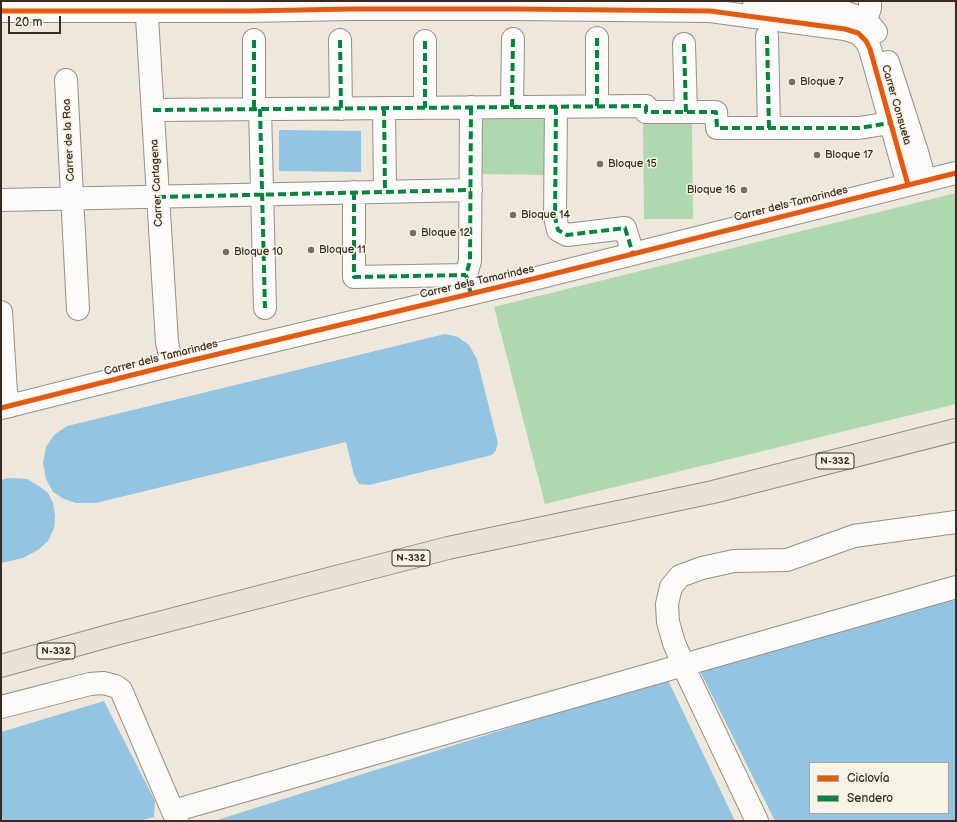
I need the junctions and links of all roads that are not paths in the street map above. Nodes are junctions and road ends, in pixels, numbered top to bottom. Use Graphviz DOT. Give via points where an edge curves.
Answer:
graph roads {
  1 [pos="754,1"];
  2 [pos="331,5"];
  3 [pos="515,5"];
  4 [pos="57,6"];
  5 [pos="146,6"];
  6 [pos="733,8"];
  7 [pos="1,11"];
  8 [pos="865,18"];
  9 [pos="767,36"];
  10 [pos="597,38"];
  11 [pos="254,40"];
  12 [pos="340,40"];
  13 [pos="513,40"];
  14 [pos="425,41"];
  15 [pos="684,44"];
  16 [pos="66,80"];
  17 [pos="597,106"];
  18 [pos="471,107"];
  19 [pos="512,107"];
  20 [pos="556,107"];
  21 [pos="384,108"];
  22 [pos="425,108"];
  23 [pos="257,109"];
  24 [pos="341,109"];
  25 [pos="153,110"];
  26 [pos="686,112"];
  27 [pos="890,123"];
  28 [pos="769,128"];
  29 [pos="956,173"];
  30 [pos="917,183"];
  31 [pos="471,190"];
  32 [pos="354,192"];
  33 [pos="385,192"];
  34 [pos="262,195"];
  35 [pos="158,197"];
  36 [pos="72,199"];
  37 [pos="1,200"];
  38 [pos="633,254"];
  39 [pos="468,284"];
  40 [pos="265,308"];
  41 [pos="78,309"];
  42 [pos="1,312"];
  43 [pos="172,365"];
  44 [pos="5,407"];
  45 [pos="956,430"];
  46 [pos="956,522"];
  47 [pos="956,587"];
  48 [pos="112,635"];
  49 [pos="1,658"];
  50 [pos="1,666"];
  51 [pos="684,666"];
  52 [pos="1,707"];
  53 [pos="175,816"];
  54 [pos="758,821"];
  1 -- 8 [label="street" via="847,13"];
  2 -- 3 [label="street"];
  2 -- 5 [label="street" via="248,11"];
  3 -- 6 [label="street" via="710,11"];
  4 -- 5 [label="street"];
  4 -- 7 [label="street"];
  5 -- 25 [label="street, Carrer Cartagena"];
  6 -- 8 [label="street" via="845,29"];
  8 -- 27 [label="street, Carrer Consueta" via="866,41"];
  8 -- 30 [label="street, Carrer Consueta" via="884,47 917,152"];
  9 -- 28 [label="street"];
  10 -- 17 [label="street"];
  11 -- 23 [label="street"];
  12 -- 24 [label="street"];
  13 -- 19 [label="street"];
  14 -- 22 [label="street"];
  15 -- 26 [label="street"];
  16 -- 36 [label="street, Carrer de la Roa"];
  17 -- 20 [label="street"];
  17 -- 26 [label="street" via="646,106 646,112"];
  18 -- 19 [label="street"];
  18 -- 22 [label="street"];
  18 -- 31 [label="street"];
  19 -- 20 [label="street"];
  20 -- 38 [label="street" via="555,217 558,230 567,234 625,228"];
  21 -- 22 [label="street"];
  21 -- 24 [label="street"];
  21 -- 33 [label="street"];
  23 -- 24 [label="street"];
  23 -- 25 [label="street"];
  23 -- 34 [label="street"];
  25 -- 35 [label="street, Carrer Cartagena"];
  26 -- 28 [label="street" via="716,112 717,128"];
  27 -- 28 [label="street" via="859,128"];
  27 -- 30 [label="street, Carrer Consueta"];
  29 -- 30 [label="street, Carrer dels Tamarindes"];
  30 -- 38 [label="street, Carrer dels Tamarindes"];
  31 -- 33 [label="street"];
  31 -- 39 [label="street"];
  32 -- 33 [label="street"];
  32 -- 34 [label="street"];
  32 -- 39 [label="street" via="354,277"];
  34 -- 35 [label="street"];
  34 -- 40 [label="street"];
  35 -- 36 [label="street"];
  35 -- 43 [label="street, Carrer Cartagena" via="167,342"];
  36 -- 37 [label="street"];
  36 -- 41 [label="street, Carrer de la Roa"];
  38 -- 39 [label="street, Carrer dels Tamarindes"];
  39 -- 43 [label="street, Carrer dels Tamarindes"];
  42 -- 44 [label="street"];
  43 -- 44 [label="street, Carrer dels Tamarindes"];
  45 -- 48 [label="highway, N-332" via="713,492 448,548"];
  46 -- 51 [label="street" via="854,536 787,560 734,561 680,576 671,587 667,604 668,622"];
  47 -- 51 [label="street"];
  48 -- 49 [label="highway, N-332"];
  48 -- 50 [label="highway, N-332"];
  51 -- 53 [label="street"];
  51 -- 54 [label="street"];
  52 -- 53 [label="street" via="90,684 103,683 115,686 121,690"];
}
